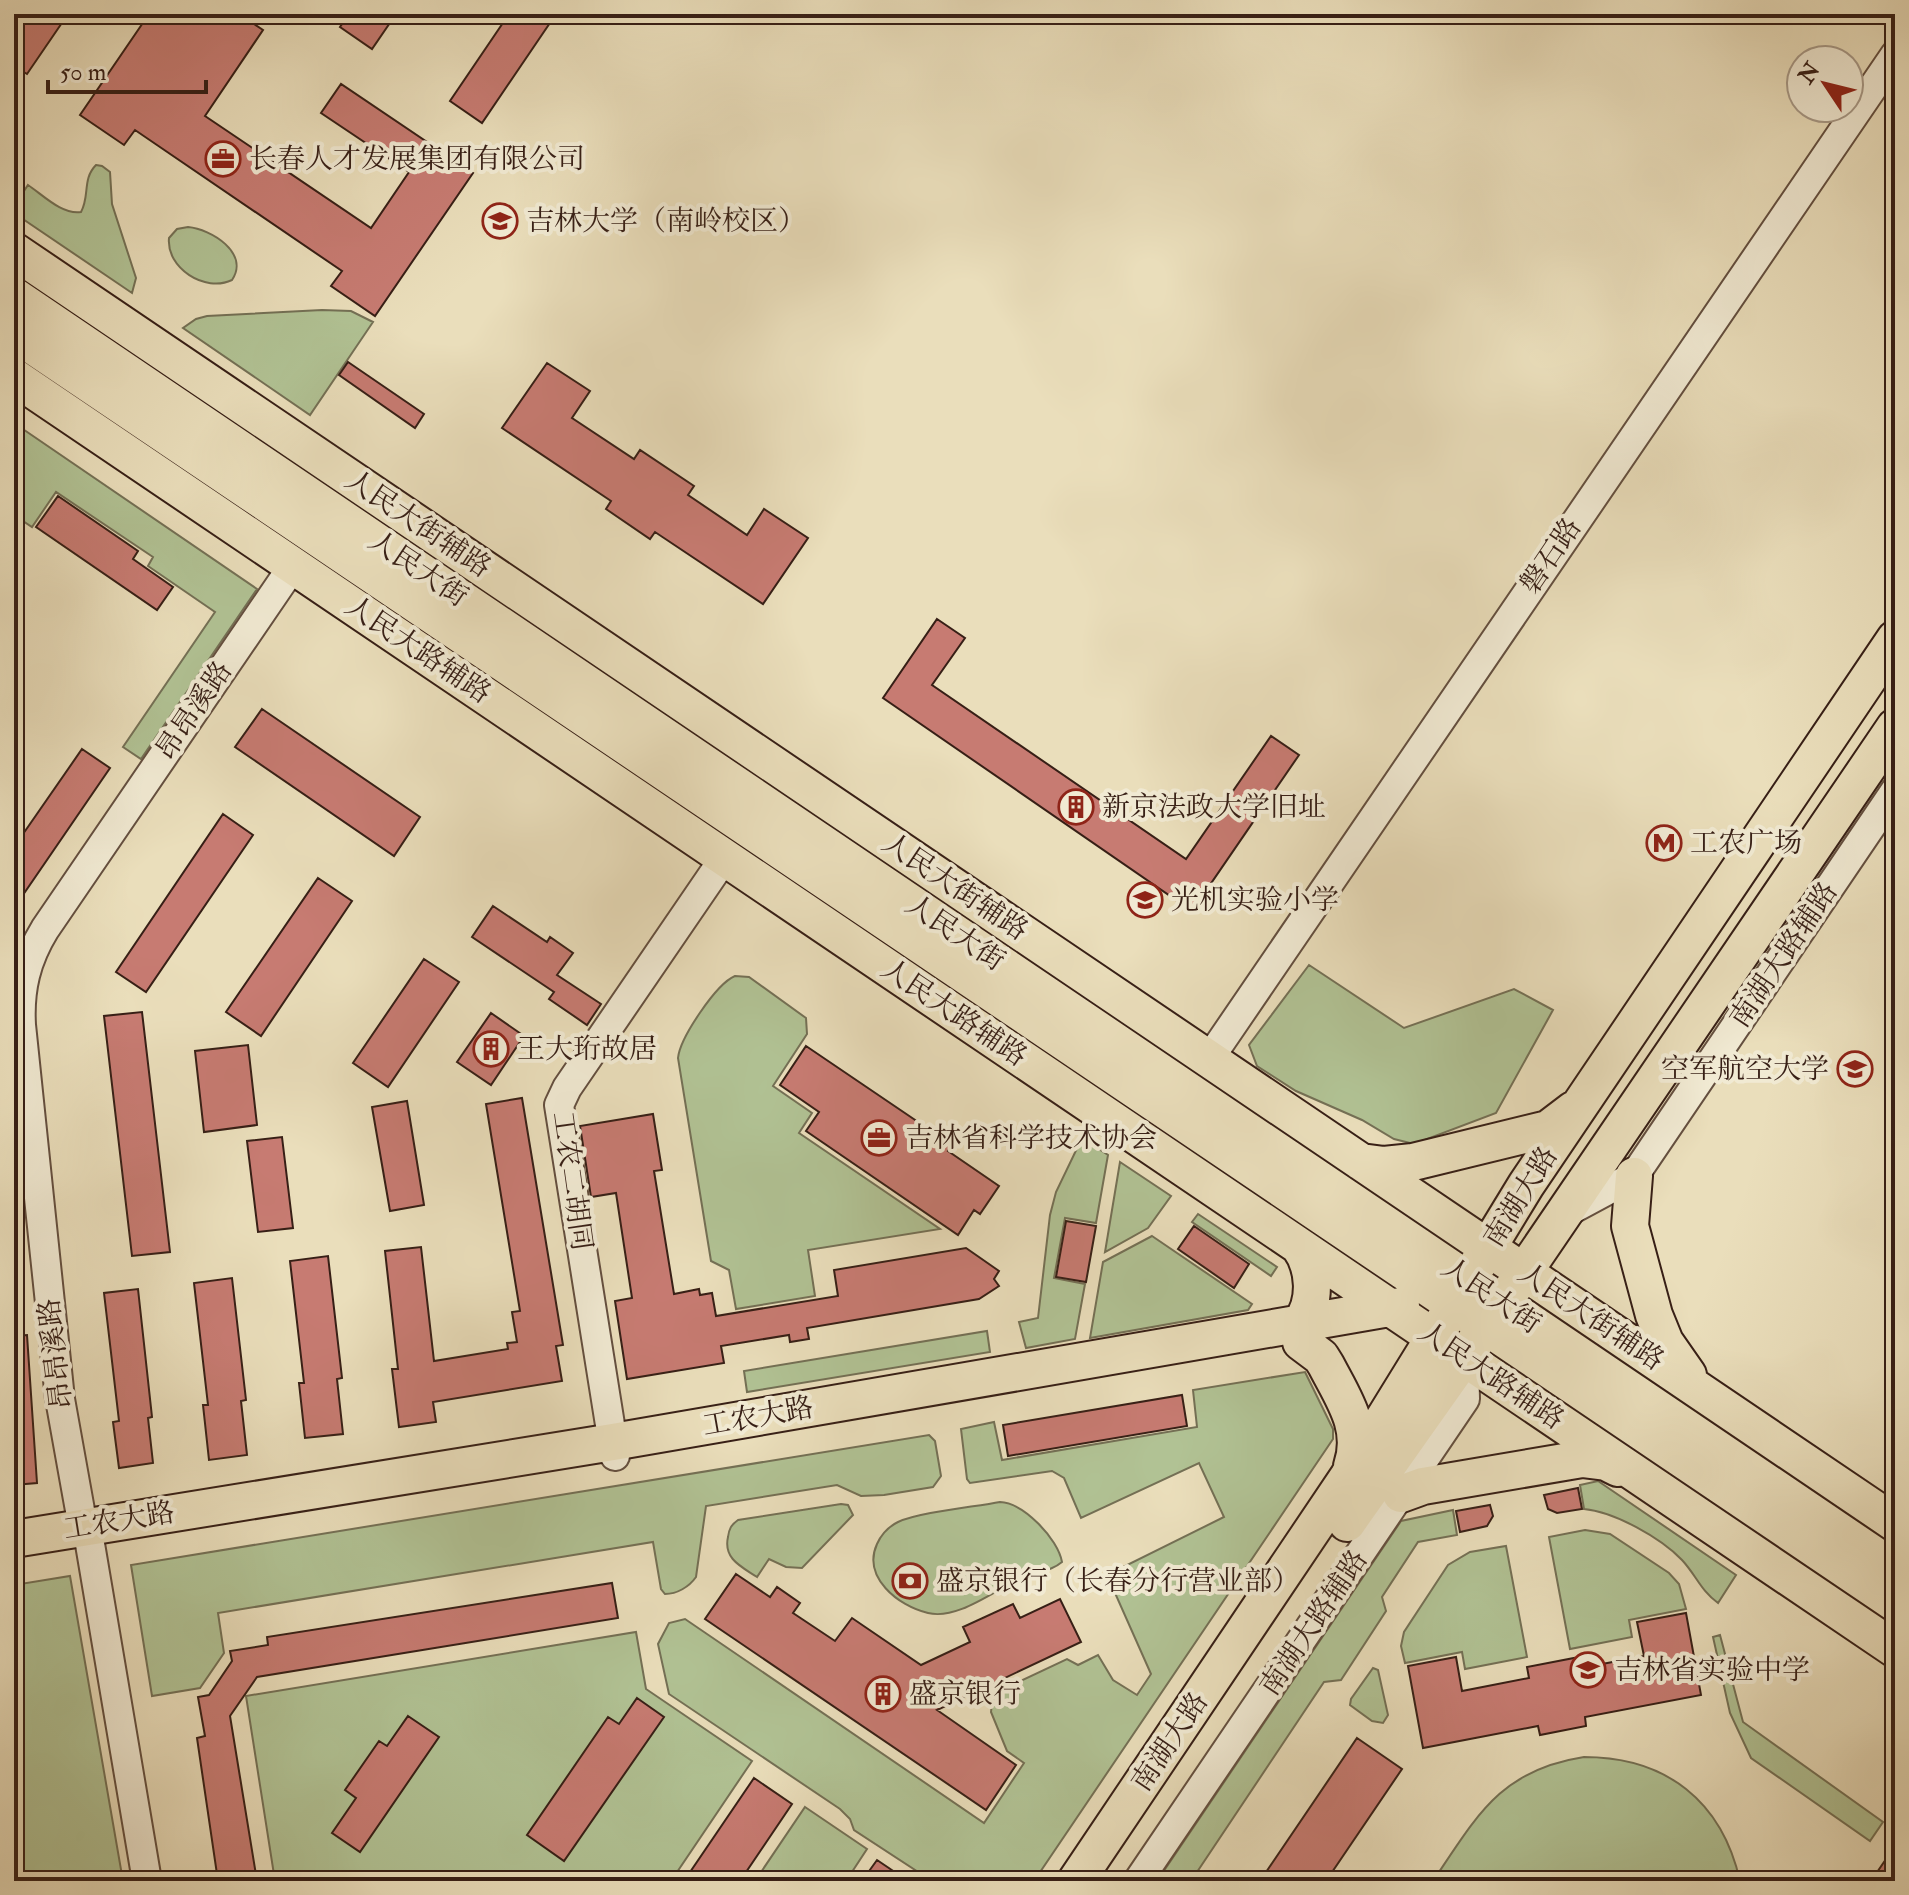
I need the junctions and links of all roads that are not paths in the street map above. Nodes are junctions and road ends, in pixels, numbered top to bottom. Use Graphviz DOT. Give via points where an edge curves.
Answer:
graph roads {
  1 [pos="1895,55"];
  2 [pos="14,251"];
  3 [pos="14,296"];
  4 [pos="14,333"];
  5 [pos="14,377"];
  6 [pos="293,566"];
  7 [pos="1895,639"];
  8 [pos="1895,727"];
  9 [pos="1895,791"];
  10 [pos="725,857"];
  11 [pos="1209,1059"];
  12 [pos="1583,1101"];
  13 [pos="1361,1162"];
  14 [pos="1634,1176"];
  15 [pos="1567,1212"];
  16 [pos="1299,1246"];
  17 [pos="1488,1248"];
  18 [pos="1524,1272"];
  19 [pos="1438,1309"];
  20 [pos="1494,1315"];
  21 [pos="1301,1333"];
  22 [pos="1464,1357"];
  23 [pos="1712,1399"];
  24 [pos="614,1449"];
  25 [pos="1348,1477"];
  26 [pos="1645,1480"];
  27 [pos="1401,1494"];
  28 [pos="1895,1523"];
  29 [pos="86,1536"];
  30 [pos="14,1539"];
  31 [pos="14,1557"];
  32 [pos="1895,1569"];
  33 [pos="1895,1603"];
  34 [pos="1895,1649"];
  35 [pos="147,1881"];
  36 [pos="1076,1881"];
  37 [pos="1106,1881"];
  38 [pos="1138,1881"];
  1 -- 11 [label="street, 磐石路"];
  2 -- 11 [label="main road, 人民大街辅路"];
  3 -- 19 [label="main road, 人民大街"];
  4 -- 19 [label="main road, 人民大街"];
  5 -- 6 [label="main road, 人民大路辅路"];
  6 -- 10 [label="main road, 人民大路辅路"];
  6 -- 29 [label="street, 昂昂溪路" via="45,929 22,982 21,1025 58,1387"];
  7 -- 12 [label="main road, 南湖大路"];
  8 -- 15 [label="main road, 南湖大路"];
  9 -- 14 [label="street, 南湖大路辅路"];
  10 -- 16 [label="main road, 人民大路辅路"];
  10 -- 24 [label="street, 工农二胡同" via="559,1105"];
  11 -- 13 [label="main road, 人民大街辅路"];
  12 -- 13 [label="main road" via="1548,1129 1413,1162"];
  12 -- 17 [label="main road, 南湖大路"];
  13 -- 17 [label="main road, 人民大街辅路"];
  14 -- 15 [label="street, 南湖大路辅路"];
  14 -- 23 [label="main road" via="1630,1226 1654,1315 1682,1369"];
  15 -- 18 [label="main road, 南湖大路"];
  16 -- 19 [label="main road, 人民大路辅路"];
  16 -- 21 [label="main road" via="1308,1258 1312,1287"];
  17 -- 18 [label="main road, 人民大街辅路"];
  17 -- 19 [label="main road, 南湖大路"];
  18 -- 20 [label="main road, 南湖大路"];
  18 -- 23 [label="main road, 人民大街辅路"];
  19 -- 20 [label="main road, 工农大路"];
  19 -- 21 [label="main road, 工农大路"];
  19 -- 22 [label="main road, 人民大路辅路"];
  19 -- 25 [label="main road, 南湖大路"];
  20 -- 22 [label="main road, 南湖大路"];
  20 -- 32 [label="main road, 人民大街"];
  20 -- 33 [label="main road, 人民大街"];
  21 -- 24 [label="main road, 工农大路"];
  21 -- 25 [label="main road" via="1326,1365 1355,1421 1357,1452"];
  22 -- 26 [label="main road, 人民大路辅路"];
  22 -- 27 [label="street, 南湖大路辅路" via="1465,1399"];
  22 -- 37 [label="main road, 南湖大路"];
  23 -- 28 [label="main road, 人民大街辅路"];
  24 -- 29 [label="main road, 工农大路"];
  25 -- 36 [label="main road, 南湖大路"];
  26 -- 27 [label="main road" via="1606,1462 1582,1459"];
  26 -- 34 [label="main road, 人民大路辅路"];
  27 -- 38 [label="street, 南湖大路辅路"];
  29 -- 30 [label="main road, 工农大路"];
  29 -- 31 [label="main road, 工农大路"];
  29 -- 35 [label="street, 昂昂溪路"];
}
